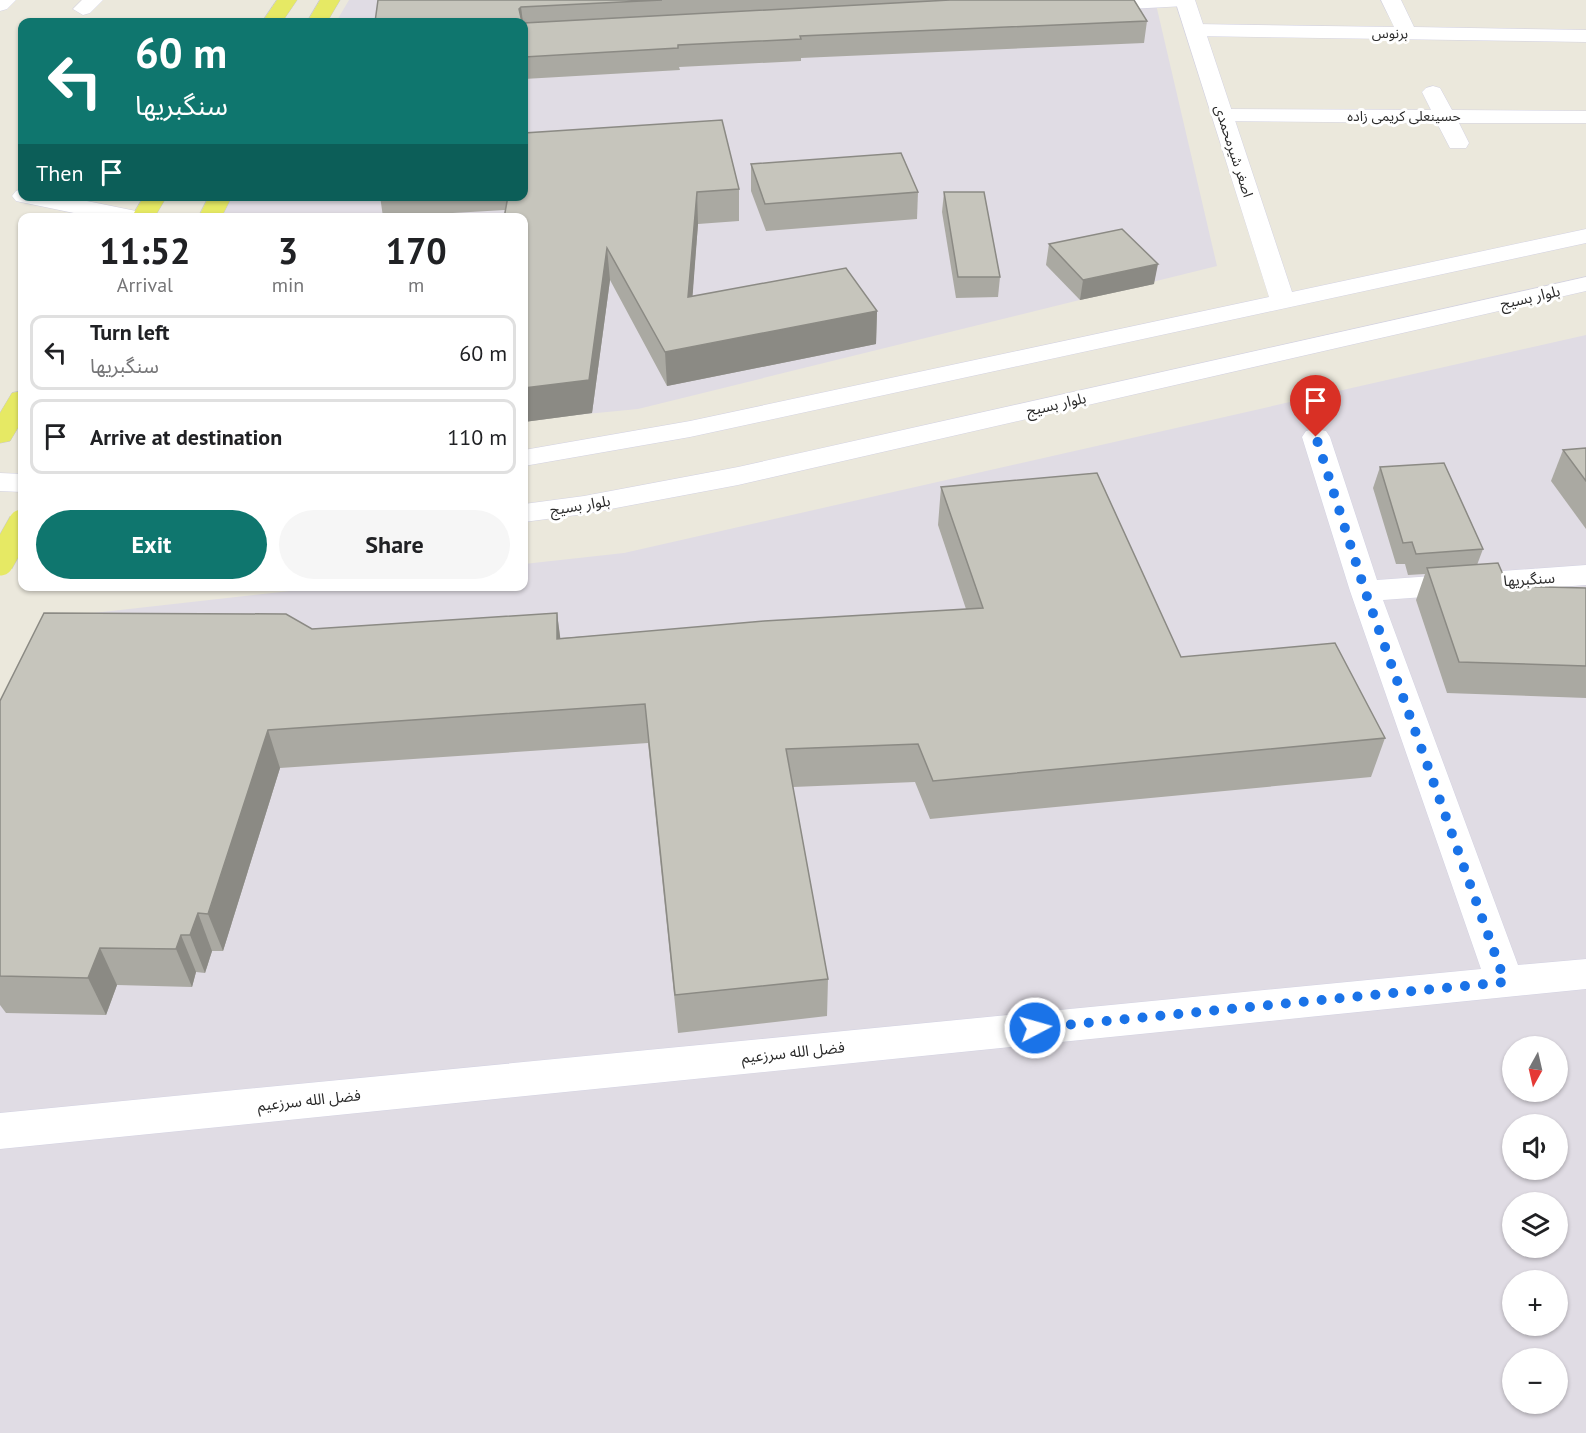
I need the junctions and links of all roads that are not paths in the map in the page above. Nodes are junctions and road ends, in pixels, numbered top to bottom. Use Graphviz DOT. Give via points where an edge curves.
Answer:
graph roads {
  1 [pos="6,0"];
  2 [pos="287,0"];
  3 [pos="330,0"];
  4 [pos="1185,0"];
  5 [pos="1391,0"];
  6 [pos="0,5"];
  7 [pos="1067,7"];
  8 [pos="275,18"];
  9 [pos="319,18"];
  10 [pos="1195,30"];
  11 [pos="1359,32"];
  12 [pos="1407,33"];
  13 [pos="1586,36"];
  14 [pos="1368,54"];
  15 [pos="1433,92"];
  16 [pos="1222,115"];
  17 [pos="1446,116"];
  18 [pos="1586,117"];
  19 [pos="1458,143"];
  20 [pos="0,192"];
  21 [pos="18,195"];
  22 [pos="49,201"];
  23 [pos="110,213"];
  24 [pos="1586,236"];
  25 [pos="1586,284"];
  26 [pos="1283,301"];
  27 [pos="18,406"];
  28 [pos="0,435"];
  29 [pos="1316,437"];
  30 [pos="528,457"];
  31 [pos="0,482"];
  32 [pos="18,483"];
  33 [pos="528,512"];
  34 [pos="18,530"];
  35 [pos="0,545"];
  36 [pos="18,547"];
  37 [pos="0,562"];
  38 [pos="1586,575"];
  39 [pos="1365,591"];
  40 [pos="1586,974"];
  41 [pos="1505,982"];
  42 [pos="0,1131"];
  1 -- 6 [label="street"];
  2 -- 8 [label="main road"];
  3 -- 9 [label="main road"];
  4 -- 7 [label="street"];
  4 -- 10 [label="street, اصغر شیرمحمدی"];
  5 -- 12 [label="street"];
  10 -- 11 [label="street, برنوس"];
  10 -- 16 [label="street, اصغر شیرمحمدی"];
  11 -- 12 [label="street, برنوس"];
  11 -- 14 [label="street"];
  12 -- 13 [label="street, برنوس"];
  15 -- 17 [label="street"];
  16 -- 17 [label="street, حسینعلی کریمی زاده"];
  16 -- 26 [label="street, اصغر شیرمحمدی"];
  17 -- 18 [label="street, حسینعلی کریمی زاده"];
  17 -- 19 [label="street"];
  20 -- 21 [label="street"];
  22 -- 23 [label="street"];
  24 -- 26 [label="street"];
  25 -- 33 [label="street, بلوار بسیج" via="738,476"];
  26 -- 30 [label="street" via="690,429"];
  27 -- 28 [label="main road"];
  29 -- 39 [label="street"];
  31 -- 32 [label="street"];
  34 -- 37 [label="main road, bridge"];
  35 -- 36 [label="street"];
  38 -- 39 [label="street, سنگبریها"];
  39 -- 41 [label="street"];
  40 -- 41 [label="street, فضل الله سرزعیم"];
  41 -- 42 [label="street, فضل الله سرزعیم"];
}
